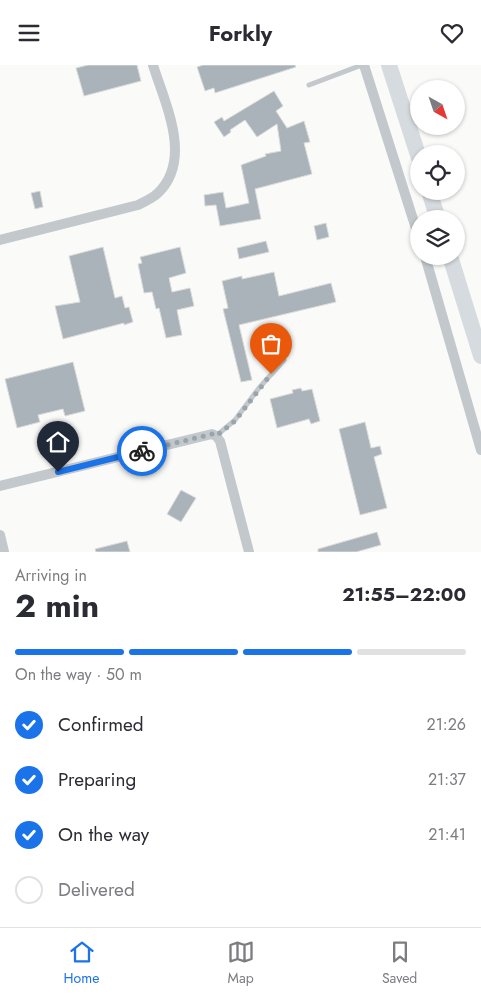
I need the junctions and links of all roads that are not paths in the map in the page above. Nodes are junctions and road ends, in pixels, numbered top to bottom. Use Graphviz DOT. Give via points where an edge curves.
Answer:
graph roads {
  1 [pos="153,65"];
  2 [pos="363,65"];
  3 [pos="389,65"];
  4 [pos="309,85"];
  5 [pos="415,145"];
  6 [pos="410,210"];
  7 [pos="0,240"];
  8 [pos="427,265"];
  9 [pos="453,265"];
  10 [pos="481,356"];
  11 [pos="284,359"];
  12 [pos="216,436"];
  13 [pos="481,450"];
  14 [pos="0,486"];
  15 [pos="0,535"];
  16 [pos="4,552"];
  17 [pos="249,552"];
  1 -- 7 [label="street" via="173,127 176,157 169,178 158,194 138,205"];
  2 -- 4 [label="lane"];
  2 -- 6 [label="street"];
  3 -- 5 [label="highway"];
  8 -- 13 [label="street"];
  9 -- 10 [label="highway"];
  11 -- 12 [label="lane" via="235,421"];
  12 -- 14 [label="street" via="212,434"];
  12 -- 17 [label="street"];
  15 -- 16 [label="street"];
}
